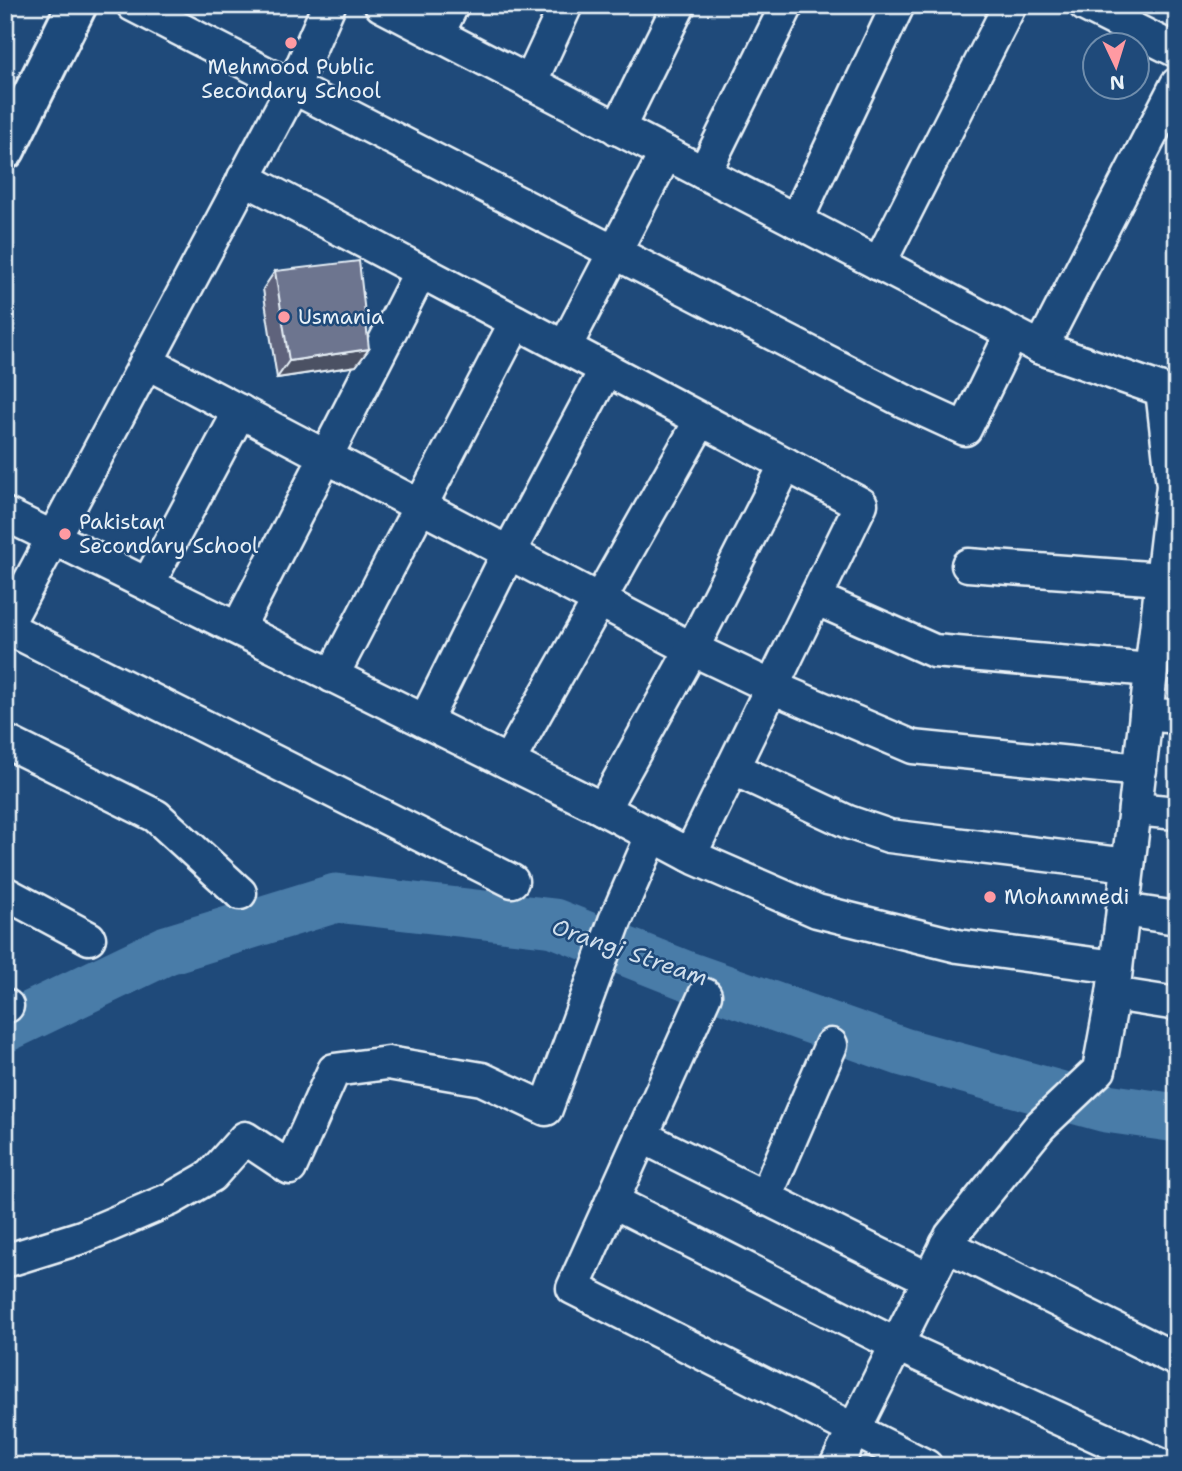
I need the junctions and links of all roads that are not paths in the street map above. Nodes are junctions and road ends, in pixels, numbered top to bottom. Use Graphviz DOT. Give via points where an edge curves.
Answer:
graph roads {
  1 [pos="77,5"];
  2 [pos="133,5"];
  3 [pos="329,5"];
  4 [pos="381,5"];
  5 [pos="452,5"];
  6 [pos="566,5"];
  7 [pos="679,5"];
  8 [pos="787,5"];
  9 [pos="898,5"];
  10 [pos="1010,5"];
  11 [pos="1085,5"];
  12 [pos="437,35"];
  13 [pos="1177,51"];
  14 [pos="530,83"];
  15 [pos="1177,84"];
  16 [pos="292,88"];
  17 [pos="618,129"];
  18 [pos="5,150"];
  19 [pos="666,153"];
  20 [pos="704,173"];
  21 [pos="244,178"];
  22 [pos="796,221"];
  23 [pos="615,253"];
  24 [pos="879,264"];
  25 [pos="421,271"];
  26 [pos="516,322"];
  27 [pos="1012,333"];
  28 [pos="565,347"];
  29 [pos="1041,348"];
  30 [pos="146,362"];
  31 [pos="606,369"];
  32 [pos="240,411"];
  33 [pos="701,420"];
  34 [pos="1173,446"];
  35 [pos="327,457"];
  36 [pos="786,464"];
  37 [pos="420,506"];
  38 [pos="5,514"];
  39 [pos="1173,527"];
  40 [pos="53,537"];
  41 [pos="508,554"];
  42 [pos="968,565"];
  43 [pos="1162,579"];
  44 [pos="148,584"];
  45 [pos="815,598"];
  46 [pos="600,601"];
  47 [pos="1167,620"];
  48 [pos="5,627"];
  49 [pos="238,628"];
  50 [pos="692,649"];
  51 [pos="1151,670"];
  52 [pos="332,676"];
  53 [pos="772,687"];
  54 [pos="1161,715"];
  55 [pos="425,721"];
  56 [pos="5,741"];
  57 [pos="508,762"];
  58 [pos="732,768"];
  59 [pos="1139,770"];
  60 [pos="603,809"];
  61 [pos="1135,809"];
  62 [pos="1177,813"];
  63 [pos="652,836"];
  64 [pos="690,855"];
  65 [pos="1128,866"];
  66 [pos="512,881"];
  67 [pos="5,893"];
  68 [pos="240,893"];
  69 [pos="1122,910"];
  70 [pos="1177,918"];
  71 [pos="89,938"];
  72 [pos="1114,980"];
  73 [pos="705,995"];
  74 [pos="1177,1004"];
  75 [pos="831,1045"];
  76 [pos="641,1136"];
  77 [pos="765,1198"];
  78 [pos="612,1201"];
  79 [pos="946,1245"];
  80 [pos="5,1261"];
  81 [pos="929,1279"];
  82 [pos="897,1345"];
  83 [pos="1177,1360"];
  84 [pos="854,1430"];
  85 [pos="836,1466"];
  86 [pos="926,1466"];
  87 [pos="1163,1466"];
  1 -- 18 [label="main road"];
  2 -- 16 [label="street"];
  3 -- 16 [label="street"];
  4 -- 12 [label="street"];
  5 -- 12 [label="street"];
  6 -- 14 [label="street"];
  7 -- 17 [label="street"];
  8 -- 20 [label="street"];
  9 -- 22 [label="street"];
  10 -- 24 [label="street"];
  11 -- 13 [label="street"];
  12 -- 14 [label="street"];
  14 -- 17 [label="street"];
  15 -- 29 [label="street"];
  16 -- 21 [label="street"];
  16 -- 23 [label="street"];
  17 -- 19 [label="street"];
  19 -- 20 [label="street"];
  19 -- 23 [label="street"];
  20 -- 22 [label="street"];
  21 -- 25 [label="street"];
  21 -- 30 [label="street"];
  22 -- 24 [label="street"];
  23 -- 27 [label="street" via="965,429"];
  23 -- 28 [label="street"];
  24 -- 27 [label="street"];
  25 -- 26 [label="street"];
  25 -- 35 [label="street"];
  26 -- 28 [label="street"];
  26 -- 37 [label="street"];
  27 -- 29 [label="street"];
  28 -- 31 [label="street"];
  29 -- 34 [label="street" via="1162,390"];
  30 -- 32 [label="street"];
  30 -- 40 [label="street"];
  31 -- 33 [label="street"];
  31 -- 41 [label="street"];
  32 -- 35 [label="street"];
  32 -- 44 [label="street"];
  33 -- 36 [label="street"];
  33 -- 46 [label="street"];
  34 -- 39 [label="street"];
  35 -- 37 [label="street"];
  35 -- 49 [label="street"];
  36 -- 45 [label="street" via="861,504"];
  36 -- 50 [label="street"];
  37 -- 41 [label="street"];
  37 -- 52 [label="street"];
  38 -- 40 [label="street"];
  39 -- 43 [label="street"];
  40 -- 44 [label="street"];
  40 -- 48 [label="street"];
  41 -- 46 [label="street"];
  41 -- 55 [label="street"];
  42 -- 43 [label="street"];
  43 -- 47 [label="street"];
  44 -- 49 [label="street"];
  45 -- 51 [label="street" via="934,651"];
  45 -- 53 [label="street"];
  46 -- 50 [label="street"];
  46 -- 57 [label="street"];
  47 -- 51 [label="street"];
  48 -- 66 [label="street"];
  49 -- 52 [label="street"];
  50 -- 53 [label="street"];
  50 -- 60 [label="street"];
  51 -- 54 [label="street"];
  52 -- 55 [label="street"];
  53 -- 58 [label="street"];
  53 -- 59 [label="street" via="913,747"];
  54 -- 59 [label="street"];
  55 -- 57 [label="street"];
  56 -- 68 [label="street" via="156,816"];
  57 -- 60 [label="street"];
  58 -- 64 [label="street"];
  58 -- 65 [label="street" via="889,836"];
  59 -- 61 [label="street"];
  60 -- 63 [label="street"];
  61 -- 62 [label="street"];
  61 -- 65 [label="street"];
  63 -- 64 [label="street"];
  63 -- 80 [label="street" via="615,921 546,1109 482,1079 388,1063 334,1070 290,1168 245,1138 211,1176 171,1199 82,1237"];
  64 -- 72 [label="street" via="817,911"];
  65 -- 69 [label="street"];
  67 -- 71 [label="street"];
  69 -- 70 [label="street"];
  69 -- 72 [label="street"];
  72 -- 74 [label="street"];
  72 -- 79 [label="street" via="1099,1070 1041,1126"];
  73 -- 76 [label="street"];
  75 -- 77 [label="street"];
  76 -- 77 [label="street"];
  76 -- 78 [label="street"];
  77 -- 81 [label="street"];
  78 -- 82 [label="street"];
  78 -- 84 [label="street" via="573,1288"];
  79 -- 81 [label="street"];
  79 -- 83 [label="street"];
  81 -- 82 [label="street"];
  82 -- 84 [label="street"];
  82 -- 87 [label="street"];
  84 -- 85 [label="street"];
  84 -- 86 [label="street"];
}
